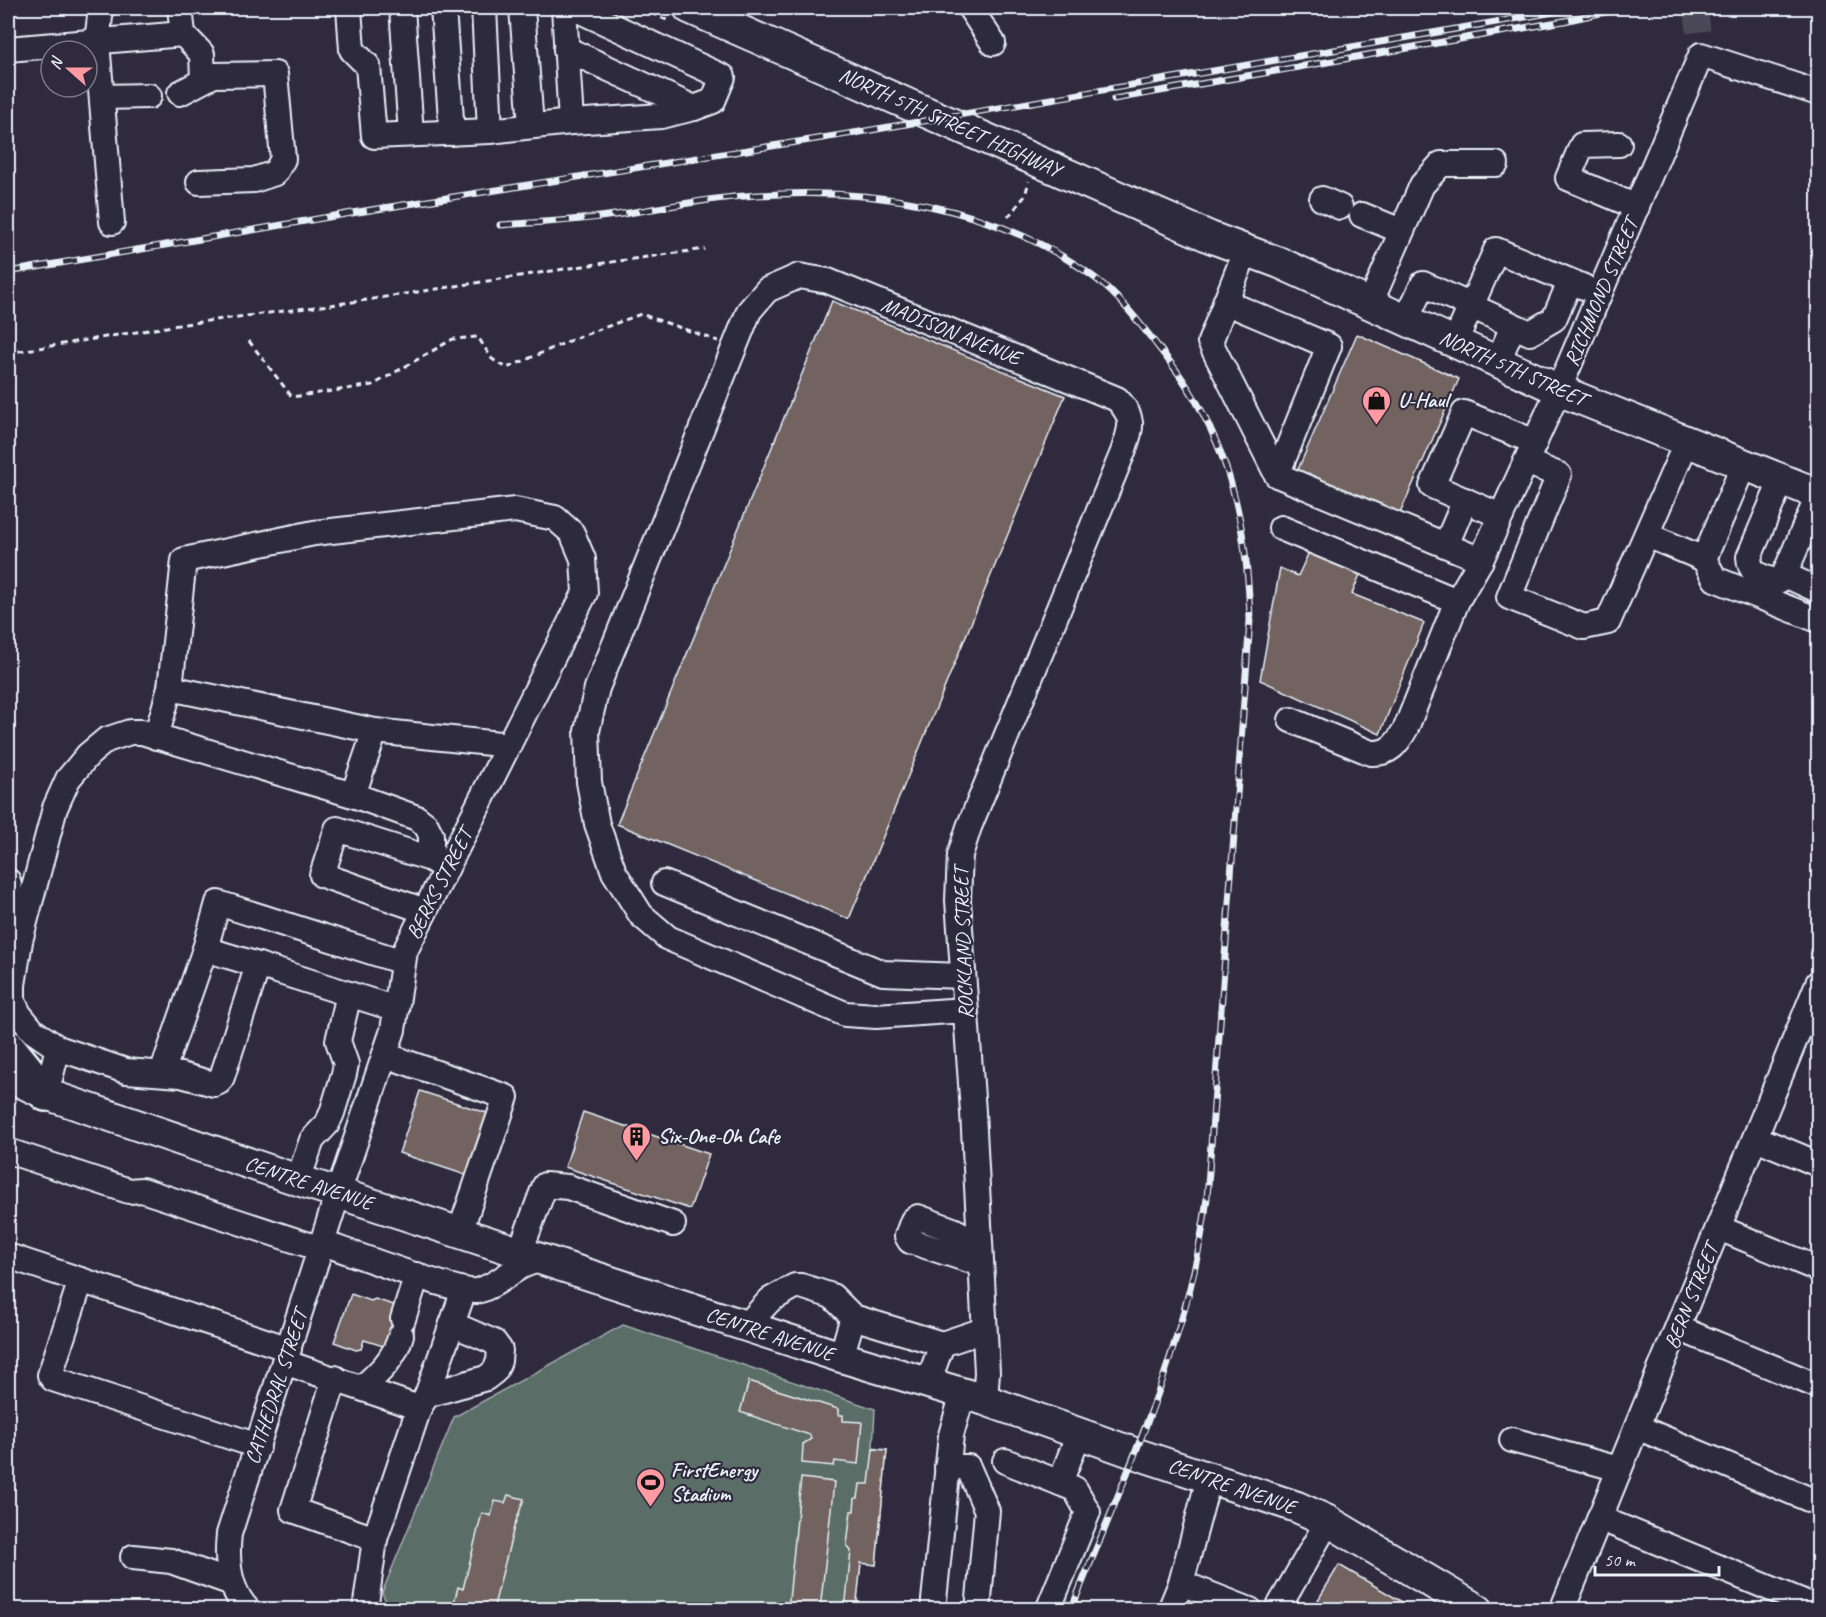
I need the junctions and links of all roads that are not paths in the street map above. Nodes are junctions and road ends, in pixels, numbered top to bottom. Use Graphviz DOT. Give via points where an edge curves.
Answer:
graph roads {
  1 [pos="101,8"];
  2 [pos="180,8"];
  3 [pos="349,8"];
  4 [pos="402,8"];
  5 [pos="443,8"];
  6 [pos="484,8"];
  7 [pos="522,8"];
  8 [pos="564,8"];
  9 [pos="574,8"];
  10 [pos="970,8"];
  11 [pos="699,10"];
  12 [pos="183,34"];
  13 [pos="97,39"];
  14 [pos="99,42"];
  15 [pos="993,43"];
  16 [pos="39,47"];
  17 [pos="8,49"];
  18 [pos="566,49"];
  19 [pos="99,64"];
  20 [pos="203,80"];
  21 [pos="180,93"];
  22 [pos="1818,93"];
  23 [pos="149,96"];
  24 [pos="102,97"];
  25 [pos="694,108"];
  26 [pos="572,122"];
  27 [pos="531,126"];
  28 [pos="490,131"];
  29 [pos="452,133"];
  30 [pos="411,134"];
  31 [pos="1619,144"];
  32 [pos="1496,164"];
  33 [pos="199,182"];
  34 [pos="1341,207"];
  35 [pos="1637,207"];
  36 [pos="112,222"];
  37 [pos="1401,231"];
  38 [pos="1210,237"];
  39 [pos="1246,250"];
  40 [pos="1570,282"];
  41 [pos="1600,294"];
  42 [pos="1225,302"];
  43 [pos="1371,304"];
  44 [pos="1471,307"];
  45 [pos="1406,320"];
  46 [pos="1513,326"];
  47 [pos="1455,342"];
  48 [pos="1498,361"];
  49 [pos="1559,389"];
  50 [pos="1129,411"];
  51 [pos="1687,441"];
  52 [pos="1531,452"];
  53 [pos="1744,464"];
  54 [pos="1276,475"];
  55 [pos="1782,479"];
  56 [pos="1818,495"];
  57 [pos="1465,500"];
  58 [pos="1501,516"];
  59 [pos="1281,528"];
  60 [pos="1647,534"];
  61 [pos="1446,545"];
  62 [pos="1704,559"];
  63 [pos="1481,560"];
  64 [pos="1785,575"];
  65 [pos="1818,590"];
  66 [pos="1457,601"];
  67 [pos="1818,620"];
  68 [pos="170,688"];
  69 [pos="1291,720"];
  70 [pos="375,731"];
  71 [pos="156,737"];
  72 [pos="509,745"];
  73 [pos="353,795"];
  74 [pos="439,864"];
  75 [pos="8,881"];
  76 [pos="664,883"];
  77 [pos="425,911"];
  78 [pos="20,940"];
  79 [pos="205,949"];
  80 [pos="404,962"];
  81 [pos="258,966"];
  82 [pos="962,976"];
  83 [pos="1818,983"];
  84 [pos="349,994"];
  85 [pos="396,1009"];
  86 [pos="965,1010"];
  87 [pos="8,1047"];
  88 [pos="58,1048"];
  89 [pos="385,1055"];
  90 [pos="162,1073"];
  91 [pos="8,1076"];
  92 [pos="46,1094"];
  93 [pos="8,1096"];
  94 [pos="327,1124"];
  95 [pos="358,1135"];
  96 [pos="1756,1138"];
  97 [pos="8,1151"];
  98 [pos="1818,1164"];
  99 [pos="298,1180"];
  100 [pos="338,1193"];
  101 [pos="673,1224"];
  102 [pos="1719,1228"];
  103 [pos="460,1232"];
  104 [pos="322,1246"];
  105 [pos="8,1256"];
  106 [pos="531,1256"];
  107 [pos="1818,1269"];
  108 [pos="417,1275"];
  109 [pos="81,1280"];
  110 [pos="464,1290"];
  111 [pos="853,1317"];
  112 [pos="452,1324"];
  113 [pos="746,1326"];
  114 [pos="1678,1328"];
  115 [pos="984,1330"];
  116 [pos="942,1344"];
  117 [pos="287,1356"];
  118 [pos="841,1358"];
  119 [pos="335,1378"];
  120 [pos="928,1383"];
  121 [pos="1818,1386"];
  122 [pos="363,1387"];
  123 [pos="974,1396"];
  124 [pos="423,1401"];
  125 [pos="1637,1427"];
  126 [pos="1079,1433"];
  127 [pos="1512,1440"];
  128 [pos="258,1446"];
  129 [pos="1005,1461"];
  130 [pos="947,1467"];
  131 [pos="1619,1469"];
  132 [pos="1209,1478"];
  133 [pos="1060,1483"];
  134 [pos="1818,1503"];
  135 [pos="1599,1518"];
  136 [pos="1328,1521"];
  137 [pos="375,1539"];
  138 [pos="133,1557"];
  139 [pos="232,1583"];
  140 [pos="1180,1583"];
  141 [pos="1818,1608"];
  142 [pos="227,1610"];
  143 [pos="249,1610"];
  144 [pos="364,1610"];
  145 [pos="933,1610"];
  146 [pos="978,1610"];
  147 [pos="1048,1610"];
  148 [pos="1170,1610"];
  149 [pos="1250,1610"];
  150 [pos="1277,1610"];
  151 [pos="1478,1610"];
  152 [pos="1562,1610"];
  1 -- 13 [label="street"];
  2 -- 12 [label="street"];
  3 -- 30 [label="street" via="352,50 368,66 374,136"];
  4 -- 30 [label="street"];
  5 -- 29 [label="street"];
  6 -- 28 [label="street"];
  7 -- 27 [label="street"];
  8 -- 18 [label="street"];
  9 -- 25 [label="street" via="723,77 713,101"];
  10 -- 15 [label="street"];
  11 -- 38 [label="main road, NORTH 5TH STREET HIGHWAY"];
  12 -- 14 [label="street"];
  12 -- 20 [label="street" via="202,54"];
  16 -- 17 [label="street"];
  18 -- 25 [label="street"];
  18 -- 26 [label="street"];
  19 -- 24 [label="street"];
  20 -- 21 [label="street"];
  20 -- 33 [label="street" via="214,75 275,74 283,159 275,173 254,180"];
  22 -- 35 [label="street, RICHMOND STREET" via="1701,55"];
  23 -- 24 [label="street"];
  24 -- 36 [label="street"];
  25 -- 26 [label="street" via="661,116"];
  26 -- 27 [label="street"];
  27 -- 28 [label="street"];
  28 -- 29 [label="street"];
  29 -- 30 [label="street"];
  31 -- 35 [label="street" via="1582,145 1568,178"];
  32 -- 37 [label="street" via="1441,164 1422,185"];
  34 -- 37 [label="street"];
  35 -- 41 [label="street, RICHMOND STREET"];
  37 -- 43 [label="street"];
  38 -- 39 [label="main road, NORTH 5TH STREET"];
  39 -- 42 [label="street"];
  39 -- 43 [label="main road, NORTH 5TH STREET"];
  40 -- 41 [label="street"];
  40 -- 44 [label="street" via="1496,250"];
  40 -- 46 [label="street" via="1554,319 1530,333"];
  41 -- 49 [label="street, RICHMOND STREET"];
  42 -- 54 [label="street" via="1210,342"];
  42 -- 54 [label="street" via="1329,346"];
  43 -- 45 [label="main road, NORTH 5TH STREET"];
  44 -- 45 [label="street" via="1423,284"];
  44 -- 46 [label="street"];
  44 -- 47 [label="street"];
  45 -- 47 [label="main road, NORTH 5TH STREET"];
  46 -- 48 [label="street"];
  47 -- 48 [label="main road, NORTH 5TH STREET"];
  48 -- 49 [label="main road, NORTH 5TH STREET"];
  49 -- 51 [label="main road, NORTH 5TH STREET"];
  49 -- 52 [label="street, RICHMOND STREET"];
  50 -- 82 [label="street, ROCKLAND STREET" via="1130,429 1123,452 960,855"];
  50 -- 86 [label="street, MADISON AVENUE" via="1117,399 828,281 799,276 767,290 749,311 597,688 587,731 589,782 597,824 614,872 641,915 668,938 845,1014 876,1016"];
  51 -- 53 [label="main road, NORTH 5TH STREET"];
  51 -- 60 [label="street"];
  52 -- 57 [label="street" via="1497,427 1464,413 1432,486"];
  52 -- 58 [label="street, RICHMOND STREET"];
  52 -- 60 [label="street" via="1559,475 1509,597 1584,627 1608,622"];
  53 -- 55 [label="main road, NORTH 5TH STREET"];
  53 -- 62 [label="street"];
  54 -- 61 [label="street"];
  55 -- 56 [label="main road, NORTH 5TH STREET"];
  55 -- 64 [label="street" via="1749,557 1755,574 1776,582"];
  56 -- 64 [label="street"];
  57 -- 58 [label="street"];
  57 -- 61 [label="street"];
  58 -- 63 [label="street, RICHMOND STREET"];
  59 -- 66 [label="street"];
  60 -- 62 [label="street"];
  61 -- 63 [label="street"];
  62 -- 67 [label="street" via="1715,579"];
  63 -- 66 [label="street, RICHMOND STREET"];
  64 -- 65 [label="street"];
  66 -- 69 [label="street, RICHMOND STREET" via="1397,745 1380,754 1371,753"];
  68 -- 70 [label="street"];
  68 -- 71 [label="street"];
  68 -- 72 [label="street, BERKS STREET" via="184,560 314,533 515,510 555,518 572,533 583,559 585,593"];
  70 -- 72 [label="street"];
  70 -- 73 [label="street"];
  71 -- 73 [label="street"];
  71 -- 78 [label="street" via="130,732 106,740 88,754 68,779 55,808"];
  72 -- 74 [label="street, BERKS STREET"];
  73 -- 74 [label="street" via="417,818 426,825"];
  74 -- 77 [label="street, BERKS STREET"];
  74 -- 77 [label="street" via="337,830 322,875"];
  75 -- 78 [label="street"];
  76 -- 82 [label="street" via="883,973"];
  77 -- 80 [label="street, BERKS STREET" via="405,951"];
  78 -- 88 [label="street" via="13,1001 33,1031"];
  79 -- 80 [label="street" via="218,903"];
  79 -- 81 [label="street"];
  79 -- 90 [label="street"];
  80 -- 85 [label="street, BERKS STREET"];
  81 -- 84 [label="street"];
  81 -- 90 [label="street" via="219,1082"];
  82 -- 86 [label="street, ROCKLAND STREET"];
  83 -- 96 [label="street, BERN STREET"];
  84 -- 85 [label="street"];
  84 -- 94 [label="street" via="338,1041 346,1064"];
  85 -- 89 [label="street, BERKS STREET"];
  86 -- 115 [label="street, ROCKLAND STREET"];
  87 -- 92 [label="highway"];
  88 -- 90 [label="street" via="126,1071"];
  88 -- 92 [label="street"];
  89 -- 95 [label="street, BERKS STREET"];
  89 -- 103 [label="street" via="506,1097"];
  91 -- 92 [label="main road, CENTRE AVENUE"];
  92 -- 93 [label="main road, CENTRE AVENUE"];
  92 -- 99 [label="main road, CENTRE AVENUE"];
  94 -- 95 [label="street"];
  94 -- 99 [label="street" via="312,1140"];
  95 -- 100 [label="street, BERKS STREET"];
  96 -- 98 [label="street"];
  96 -- 102 [label="street, BERN STREET"];
  97 -- 104 [label="street" via="129,1191 142,1190"];
  99 -- 100 [label="main road, CENTRE AVENUE"];
  100 -- 103 [label="main road, CENTRE AVENUE"];
  100 -- 104 [label="street, CATHEDRAL STREET"];
  101 -- 106 [label="street" via="568,1187 546,1185"];
  102 -- 107 [label="street"];
  102 -- 114 [label="street, BERN STREET"];
  103 -- 106 [label="main road, CENTRE AVENUE"];
  104 -- 108 [label="street"];
  104 -- 117 [label="street, CATHEDRAL STREET"];
  105 -- 109 [label="street"];
  106 -- 110 [label="street" via="531,1261 488,1287 475,1292"];
  106 -- 113 [label="main road, CENTRE AVENUE"];
  108 -- 110 [label="street"];
  108 -- 122 [label="street" via="398,1344 387,1364"];
  109 -- 117 [label="street"];
  109 -- 128 [label="street" via="50,1375 53,1379"];
  110 -- 112 [label="street"];
  111 -- 113 [label="street" via="832,1296 795,1286 770,1299"];
  111 -- 116 [label="street"];
  111 -- 118 [label="street"];
  112 -- 124 [label="street"];
  112 -- 124 [label="street" via="494,1342 500,1350 499,1361 486,1378"];
  113 -- 118 [label="main road, CENTRE AVENUE"];
  114 -- 121 [label="street"];
  114 -- 125 [label="street, BERN STREET"];
  115 -- 116 [label="street"];
  115 -- 123 [label="street, ROCKLAND STREET" via="987,1372"];
  116 -- 120 [label="street"];
  117 -- 119 [label="street"];
  117 -- 128 [label="street, CATHEDRAL STREET"];
  118 -- 120 [label="main road, CENTRE AVENUE"];
  119 -- 122 [label="street"];
  119 -- 137 [label="street" via="293,1510"];
  120 -- 123 [label="main road, CENTRE AVENUE"];
  122 -- 124 [label="street"];
  123 -- 126 [label="main road, CENTRE AVENUE"];
  123 -- 130 [label="street, ROCKLAND STREET" via="951,1435"];
  124 -- 137 [label="street"];
  125 -- 131 [label="street, BERN STREET"];
  125 -- 134 [label="street"];
  126 -- 132 [label="main road, CENTRE AVENUE"];
  126 -- 133 [label="street"];
  127 -- 131 [label="street"];
  128 -- 139 [label="street, CATHEDRAL STREET" via="229,1534 227,1555"];
  129 -- 133 [label="street"];
  130 -- 145 [label="street, ROCKLAND STREET"];
  130 -- 146 [label="street" via="968,1467 987,1510"];
  131 -- 135 [label="street, BERN STREET"];
  132 -- 136 [label="main road, CENTRE AVENUE"];
  132 -- 140 [label="street"];
  133 -- 147 [label="street" via="1075,1489 1088,1512"];
  135 -- 141 [label="street"];
  135 -- 152 [label="street, BERN STREET"];
  136 -- 150 [label="street"];
  136 -- 151 [label="main road, CENTRE AVENUE"];
  137 -- 144 [label="street"];
  138 -- 139 [label="street" via="171,1561"];
  139 -- 142 [label="street"];
  139 -- 143 [label="street"];
  140 -- 148 [label="street"];
  140 -- 149 [label="street"];
}
